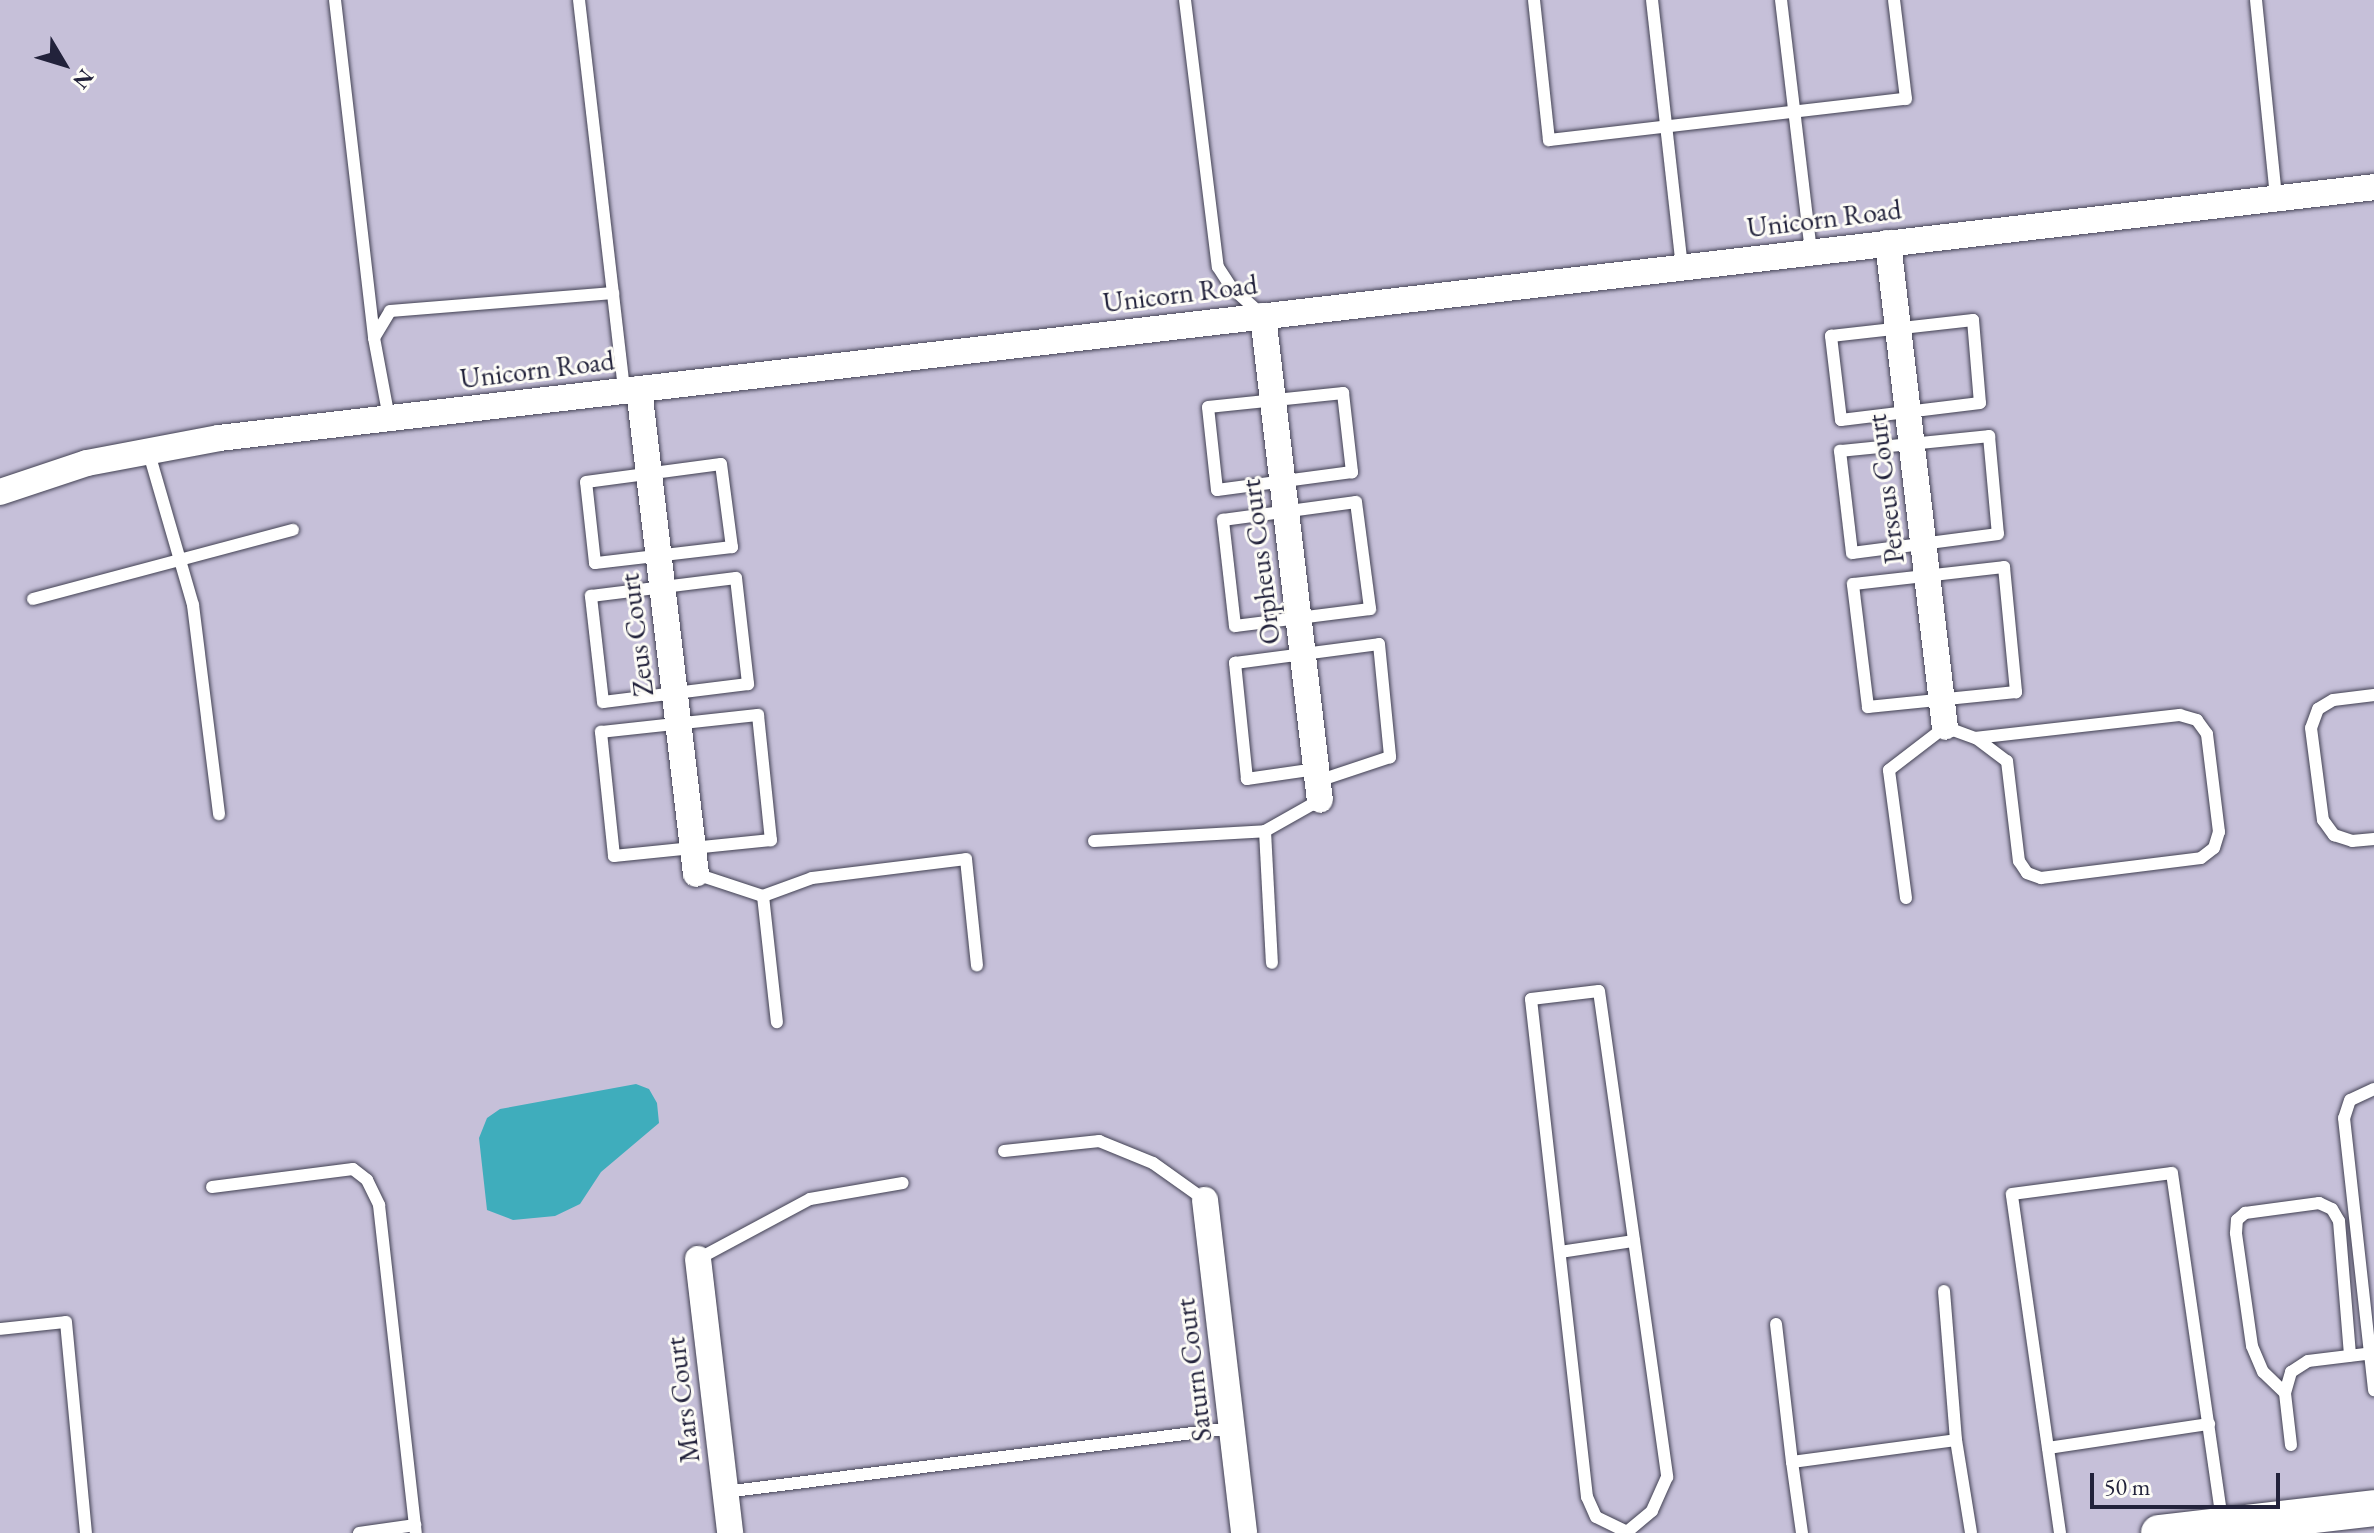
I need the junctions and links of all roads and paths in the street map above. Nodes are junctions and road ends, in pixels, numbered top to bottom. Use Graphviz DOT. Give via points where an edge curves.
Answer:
graph roads {
  1 [pos="335,0"];
  2 [pos="579,0"];
  3 [pos="1185,0"];
  4 [pos="1534,0"];
  5 [pos="1652,0"];
  6 [pos="1781,0"];
  7 [pos="1894,0"];
  8 [pos="2256,0"];
  9 [pos="1795,114"];
  10 [pos="1666,129"];
  11 [pos="2374,187"];
  12 [pos="2276,198"];
  13 [pos="1888,243"];
  14 [pos="1811,252"];
  15 [pos="1682,267"];
  16 [pos="613,293"];
  17 [pos="1263,316"];
  18 [pos="1898,327"];
  19 [pos="374,338"];
  20 [pos="632,390"];
  21 [pos="1273,400"];
  22 [pos="1908,413"];
  23 [pos="389,418"];
  24 [pos="1911,443"];
  25 [pos="148,450"];
  26 [pos="649,473"];
  27 [pos="1283,482"];
  28 [pos="0,492"];
  29 [pos="1286,511"];
  30 [pos="293,530"];
  31 [pos="1923,543"];
  32 [pos="659,556"];
  33 [pos="179,558"];
  34 [pos="1927,575"];
  35 [pos="662,587"];
  36 [pos="33,599"];
  37 [pos="1299,617"];
  38 [pos="1303,654"];
  39 [pos="675,695"];
  40 [pos="2374,695"];
  41 [pos="1943,715"];
  42 [pos="678,724"];
  43 [pos="1976,738"];
  44 [pos="1318,784"];
  45 [pos="219,814"];
  46 [pos="1265,831"];
  47 [pos="2374,839"];
  48 [pos="1094,841"];
  49 [pos="694,862"];
  50 [pos="763,896"];
  51 [pos="1906,898"];
  52 [pos="1272,963"];
  53 [pos="977,965"];
  54 [pos="777,1022"];
  55 [pos="2374,1089"];
  56 [pos="1004,1151"];
  57 [pos="903,1183"];
  58 [pos="212,1187"];
  59 [pos="1205,1200"];
  60 [pos="1634,1241"];
  61 [pos="1560,1252"];
  62 [pos="698,1259"];
  63 [pos="1944,1291"];
  64 [pos="1776,1324"];
  65 [pos="0,1329"];
  66 [pos="2372,1353"];
  67 [pos="2350,1356"];
  68 [pos="2374,1390"];
  69 [pos="2285,1393"];
  70 [pos="2209,1424"];
  71 [pos="1232,1428"];
  72 [pos="1956,1440"];
  73 [pos="2291,1445"];
  74 [pos="2048,1448"];
  75 [pos="1792,1462"];
  76 [pos="725,1492"];
  77 [pos="2374,1508"];
  78 [pos="2223,1525"];
  79 [pos="2276,1526"];
  80 [pos="416,1529"];
  81 [pos="1238,1532"];
  82 [pos="86,1533"];
  83 [pos="359,1533"];
  84 [pos="730,1533"];
  85 [pos="1627,1533"];
  86 [pos="1802,1533"];
  87 [pos="1971,1533"];
  88 [pos="2060,1533"];
  89 [pos="2159,1533"];
  1 -- 19 [label="lane"];
  2 -- 16 [label="lane"];
  3 -- 17 [label="lane" via="1218,267"];
  4 -- 10 [label="lane" via="1549,140"];
  5 -- 10 [label="lane"];
  6 -- 9 [label="lane"];
  7 -- 9 [label="lane" via="1906,99"];
  8 -- 12 [label="lane"];
  9 -- 10 [label="lane"];
  9 -- 14 [label="lane"];
  10 -- 15 [label="lane"];
  11 -- 12 [label="street, Unicorn Road"];
  12 -- 13 [label="street, Unicorn Road"];
  13 -- 14 [label="street, Unicorn Road"];
  13 -- 18 [label="street, Perseus Court"];
  14 -- 15 [label="street, Unicorn Road"];
  15 -- 17 [label="street, Unicorn Road"];
  16 -- 19 [label="lane" via="413,306 390,311"];
  16 -- 20 [label="lane"];
  17 -- 20 [label="street, Unicorn Road"];
  17 -- 21 [label="street, Orpheus Court"];
  18 -- 22 [label="street, Perseus Court"];
  18 -- 22 [label="lane" via="1831,336 1841,420"];
  18 -- 22 [label="lane" via="1973,320 1980,403"];
  19 -- 23 [label="lane"];
  20 -- 23 [label="street, Unicorn Road"];
  20 -- 26 [label="street, Zeus Court"];
  21 -- 27 [label="street, Orpheus Court"];
  21 -- 27 [label="lane" via="1208,407 1217,490"];
  21 -- 27 [label="lane" via="1343,393 1352,472"];
  22 -- 24 [label="street, Perseus Court"];
  23 -- 25 [label="street, Unicorn Road"];
  24 -- 31 [label="street, Perseus Court"];
  24 -- 31 [label="lane" via="1840,451 1852,553"];
  24 -- 31 [label="lane" via="1989,436 1998,534"];
  25 -- 28 [label="street, Unicorn Road"];
  25 -- 33 [label="lane"];
  26 -- 32 [label="street, Zeus Court"];
  26 -- 32 [label="lane" via="586,482 595,563"];
  26 -- 32 [label="lane" via="721,464 732,547"];
  27 -- 29 [label="street, Orpheus Court"];
  29 -- 37 [label="street, Orpheus Court"];
  29 -- 37 [label="lane" via="1223,520 1233,610 1235,626"];
  29 -- 37 [label="lane" via="1356,502 1370,609"];
  30 -- 33 [label="lane"];
  31 -- 34 [label="street, Perseus Court"];
  32 -- 35 [label="street, Zeus Court"];
  33 -- 36 [label="lane"];
  33 -- 45 [label="lane" via="193,605"];
  34 -- 41 [label="street, Perseus Court"];
  34 -- 41 [label="lane" via="1853,584 1868,707"];
  34 -- 41 [label="lane" via="2004,567 2016,692"];
  35 -- 39 [label="street, Zeus Court"];
  35 -- 39 [label="lane" via="591,596 603,702"];
  35 -- 39 [label="lane" via="736,578 748,684"];
  37 -- 38 [label="street, Orpheus Court"];
  38 -- 44 [label="street, Orpheus Court"];
  38 -- 44 [label="lane" via="1235,663 1247,779"];
  38 -- 44 [label="lane" via="1379,644 1390,757"];
  39 -- 42 [label="street, Zeus Court"];
  40 -- 47 [label="lane" via="2333,700 2318,709 2311,728 2323,820 2334,835 2352,841"];
  41 -- 43 [label="lane"];
  41 -- 51 [label="lane" via="1889,770"];
  42 -- 49 [label="street, Zeus Court"];
  42 -- 49 [label="lane" via="601,732 614,856"];
  42 -- 49 [label="lane" via="758,715 771,840"];
  43 -- 43 [label="lane" via="2007,761 2019,861 2027,873 2041,878 2201,858 2214,848 2219,832 2207,734 2197,720 2180,715"];
  44 -- 46 [label="lane"];
  46 -- 48 [label="lane"];
  46 -- 52 [label="lane"];
  49 -- 50 [label="lane"];
  50 -- 53 [label="lane" via="812,878 966,859"];
  50 -- 54 [label="lane"];
  55 -- 66 [label="lane" via="2350,1100 2344,1118"];
  56 -- 59 [label="lane" via="1099,1141 1153,1163"];
  57 -- 62 [label="lane" via="810,1199"];
  58 -- 80 [label="lane" via="353,1169 367,1180 379,1205"];
  59 -- 71 [label="street, Saturn Court"];
  60 -- 61 [label="lane"];
  60 -- 61 [label="lane" via="1599,991 1531,999"];
  60 -- 85 [label="lane" via="1667,1477 1652,1511"];
  61 -- 85 [label="lane" via="1587,1497 1596,1517"];
  62 -- 76 [label="street, Mars Court"];
  63 -- 72 [label="lane"];
  64 -- 75 [label="lane"];
  65 -- 82 [label="lane" via="66,1322"];
  66 -- 67 [label="lane"];
  66 -- 68 [label="lane"];
  67 -- 69 [label="lane" via="2308,1361 2291,1372"];
  67 -- 69 [label="lane" via="2339,1221 2332,1209 2319,1203 2245,1213 2236,1233 2252,1346 2263,1372"];
  69 -- 73 [label="lane"];
  70 -- 74 [label="lane"];
  70 -- 74 [label="lane" via="2172,1173 2012,1194"];
  70 -- 78 [label="lane"];
  71 -- 76 [label="lane"];
  71 -- 81 [label="street, Saturn Court"];
  72 -- 75 [label="lane"];
  72 -- 87 [label="lane"];
  74 -- 88 [label="lane"];
  75 -- 86 [label="lane"];
  76 -- 84 [label="street, Mars Court"];
  77 -- 79 [label="street"];
  78 -- 79 [label="street"];
  78 -- 89 [label="street"];
  80 -- 83 [label="lane"];
}
